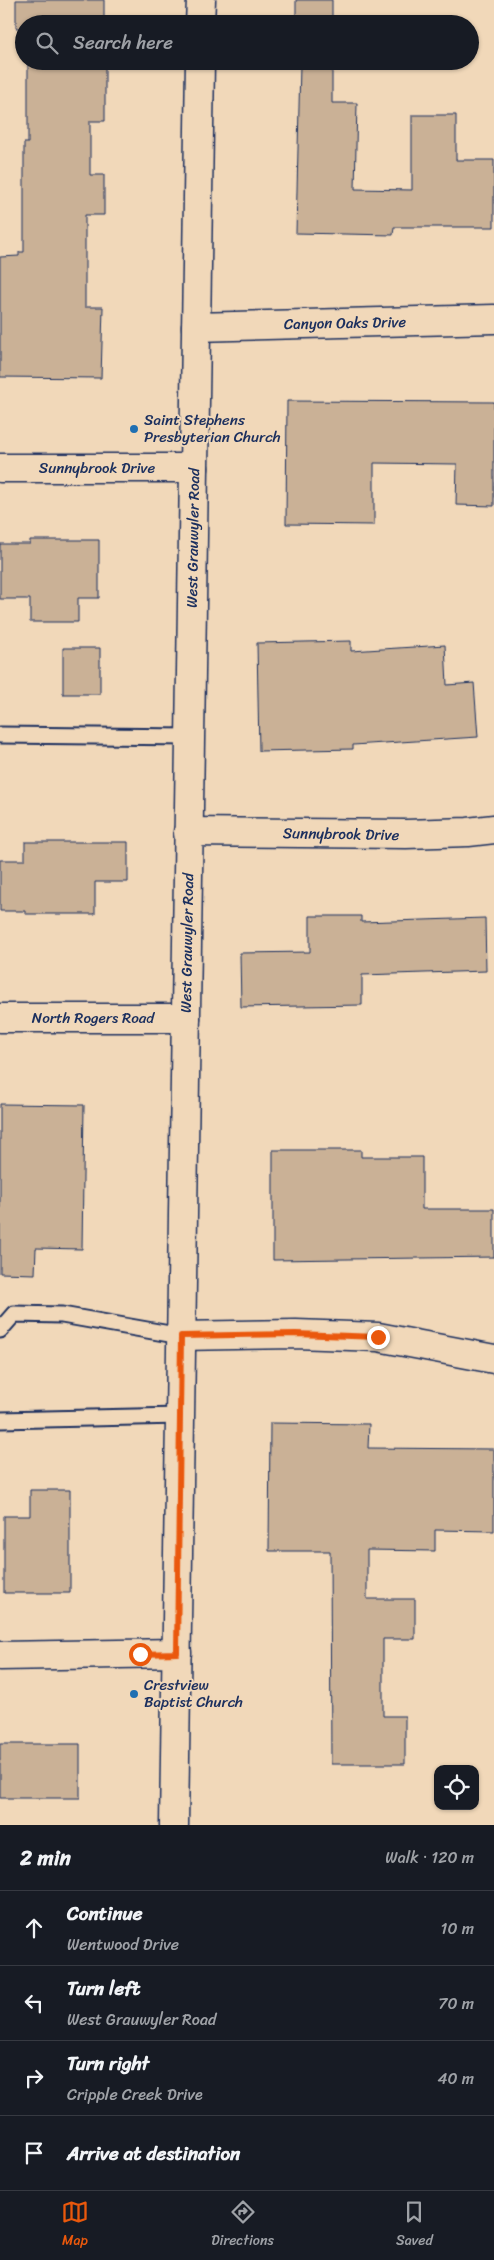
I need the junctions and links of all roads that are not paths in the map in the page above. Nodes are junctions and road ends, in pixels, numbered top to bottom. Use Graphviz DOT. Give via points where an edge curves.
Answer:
graph roads {
  1 [pos="201,0"];
  2 [pos="200,15"];
  3 [pos="200,70"];
  4 [pos="494,319"];
  5 [pos="196,326"];
  6 [pos="0,468"];
  7 [pos="194,468"];
  8 [pos="0,735"];
  9 [pos="190,738"];
  10 [pos="494,829"];
  11 [pos="188,832"];
  12 [pos="0,1018"];
  13 [pos="186,1018"];
  14 [pos="0,1330"];
  15 [pos="181,1336"];
  16 [pos="494,1359"];
  17 [pos="180,1416"];
  18 [pos="0,1420"];
  19 [pos="177,1653"];
  20 [pos="0,1656"];
  21 [pos="174,1825"];
  1 -- 2 [label="main road"];
  3 -- 5 [label="main road, West Grauwyler Road"];
  4 -- 5 [label="main road, Canyon Oaks Drive"];
  5 -- 7 [label="main road, West Grauwyler Road"];
  6 -- 7 [label="main road, Sunnybrook Drive"];
  7 -- 9 [label="main road, West Grauwyler Road"];
  8 -- 9 [label="lane"];
  9 -- 11 [label="main road, West Grauwyler Road"];
  10 -- 11 [label="main road, Sunnybrook Drive" via="406,834"];
  11 -- 13 [label="main road, West Grauwyler Road"];
  12 -- 13 [label="main road, North Rogers Road"];
  13 -- 15 [label="main road, West Grauwyler Road"];
  14 -- 15 [label="lane" via="14,1314 62,1315"];
  15 -- 16 [label="main road" via="296,1334 378,1337"];
  15 -- 17 [label="main road, West Grauwyler Road"];
  17 -- 18 [label="lane"];
  17 -- 19 [label="main road, West Grauwyler Road"];
  19 -- 20 [label="main road"];
  19 -- 21 [label="main road, West Grauwyler Road"];
}
